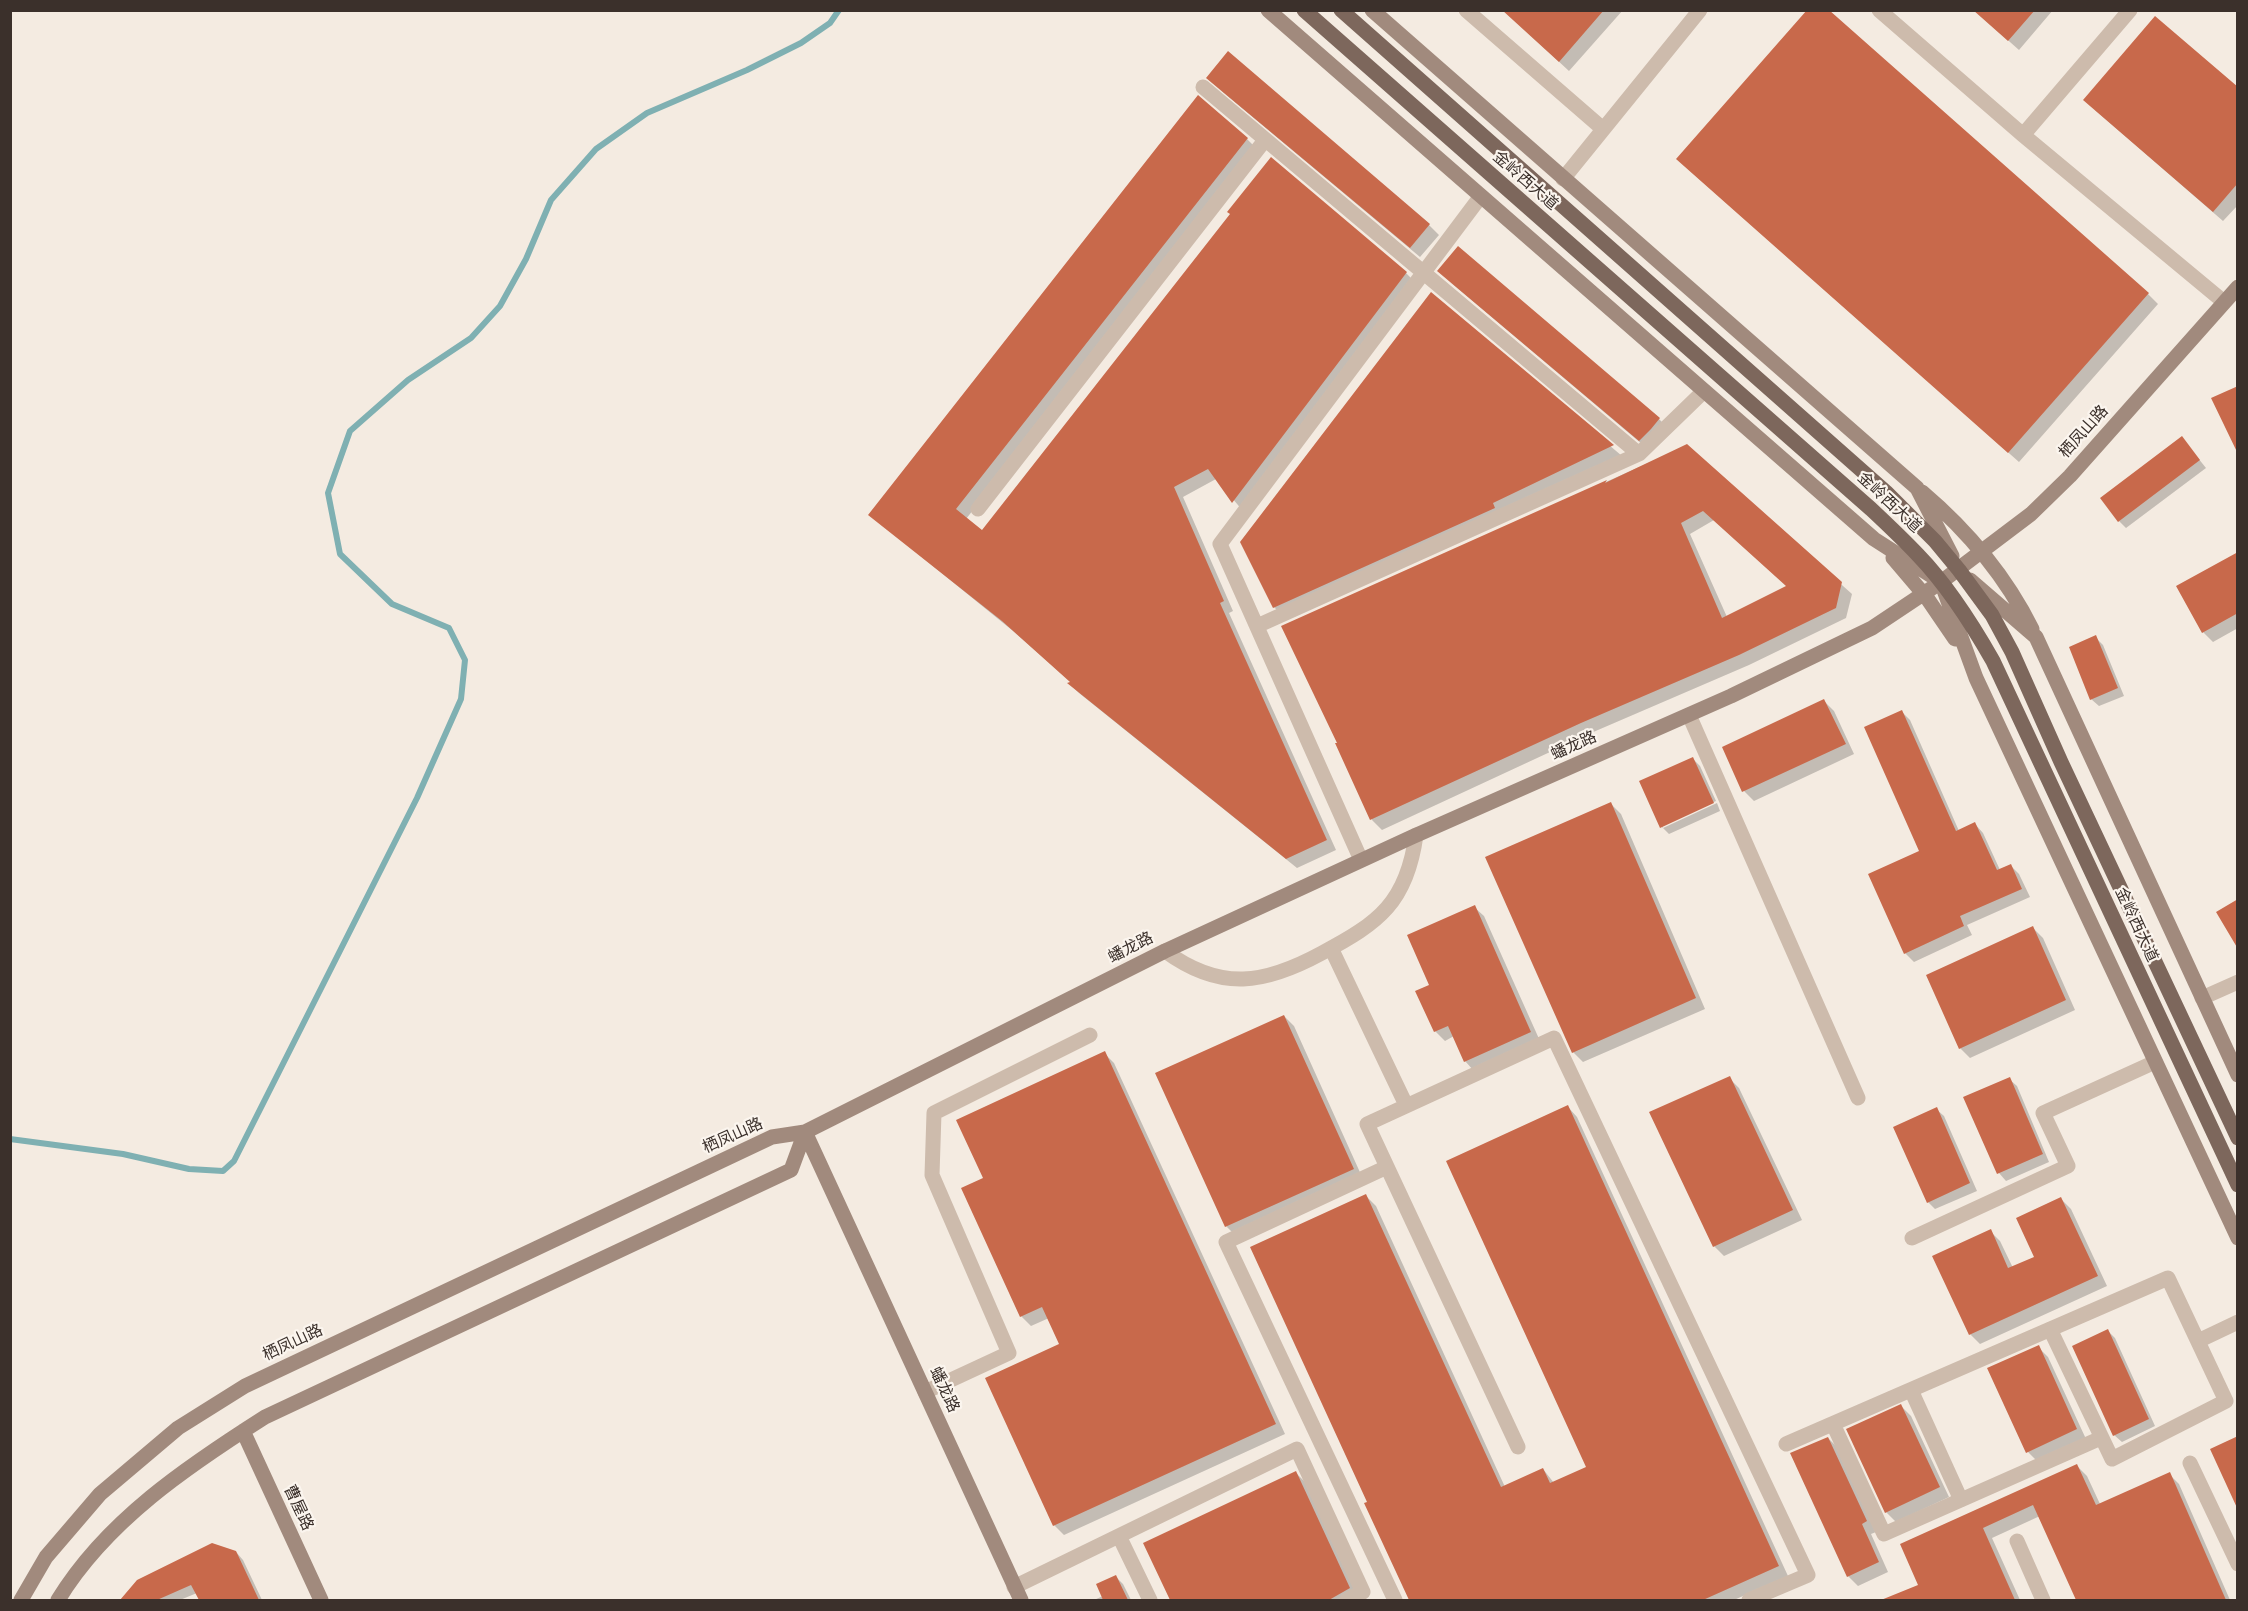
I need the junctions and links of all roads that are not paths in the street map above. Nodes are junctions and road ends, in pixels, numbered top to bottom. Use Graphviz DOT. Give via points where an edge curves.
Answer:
graph roads {
  1 [pos="1269,10"];
  2 [pos="1304,10"];
  3 [pos="1341,10"];
  4 [pos="1372,10"];
  5 [pos="1466,10"];
  6 [pos="1700,10"];
  7 [pos="1878,10"];
  8 [pos="2130,10"];
  9 [pos="1203,87"];
  10 [pos="1603,129"];
  11 [pos="2023,135"];
  12 [pos="1265,140"];
  13 [pos="1563,178"];
  14 [pos="1481,196"];
  15 [pos="1424,272"];
  16 [pos="2238,287"];
  17 [pos="2224,302"];
  18 [pos="1704,391"];
  19 [pos="1639,454"];
  20 [pos="1917,488"];
  21 [pos="978,509"];
  22 [pos="1874,539"];
  23 [pos="1983,552"];
  24 [pos="1959,570"];
  25 [pos="1941,582"];
  26 [pos="1924,594"];
  27 [pos="1257,626"];
  28 [pos="2036,637"];
  29 [pos="1976,678"];
  30 [pos="1689,715"];
  31 [pos="1416,835"];
  32 [pos="1361,860"];
  33 [pos="1331,948"];
  34 [pos="1166,951"];
  35 [pos="2238,982"];
  36 [pos="2202,998"];
  37 [pos="1090,1035"];
  38 [pos="2155,1062"];
  39 [pos="2238,1075"];
  40 [pos="1858,1098"];
  41 [pos="1406,1105"];
  42 [pos="805,1132"];
  43 [pos="2238,1138"];
  44 [pos="1387,1167"];
  45 [pos="2238,1185"];
  46 [pos="1912,1238"];
  47 [pos="2238,1238"];
  48 [pos="2238,1322"];
  49 [pos="2050,1329"];
  50 [pos="2198,1341"];
  51 [pos="1911,1390"];
  52 [pos="925,1392"];
  53 [pos="1833,1424"];
  54 [pos="243,1431"];
  55 [pos="2102,1438"];
  56 [pos="1786,1444"];
  57 [pos="1518,1447"];
  58 [pos="2190,1463"];
  59 [pos="1961,1500"];
  60 [pos="1119,1536"];
  61 [pos="2018,1541"];
  62 [pos="2238,1564"];
  63 [pos="1017,1594"];
  64 [pos="21,1600"];
  65 [pos="58,1600"];
  66 [pos="321,1600"];
  67 [pos="1150,1600"];
  68 [pos="1347,1600"];
  69 [pos="1395,1600"];
  70 [pos="1749,1600"];
  71 [pos="2043,1600"];
  1 -- 14 [label="street"];
  2 -- 25 [label="main road, 金岭西大道" via="1871,509"];
  3 -- 24 [label="main road, 金岭西大道" via="1887,492"];
  4 -- 13 [label="street"];
  5 -- 10 [label="street"];
  6 -- 10 [label="street"];
  7 -- 11 [label="street"];
  8 -- 11 [label="street"];
  9 -- 12 [label="street"];
  10 -- 13 [label="street"];
  11 -- 17 [label="street"];
  12 -- 15 [label="street"];
  12 -- 21 [label="street"];
  13 -- 20 [label="street"];
  14 -- 15 [label="street"];
  14 -- 18 [label="street"];
  15 -- 19 [label="street"];
  15 -- 27 [label="street" via="1221,544"];
  16 -- 17 [label="street, 栖凤山路"];
  17 -- 23 [label="street, 栖凤山路" via="2070,476"];
  18 -- 19 [label="street"];
  18 -- 22 [label="street"];
  19 -- 27 [label="street"];
  20 -- 23 [label="street"];
  20 -- 24 [label="street"];
  22 -- 25 [label="street"];
  22 -- 26 [label="street"];
  23 -- 24 [label="street, 栖凤山路"];
  23 -- 28 [label="street" via="2004,580"];
  24 -- 25 [label="street, 栖凤山路"];
  24 -- 28 [label="street"];
  24 -- 43 [label="main road, 金岭西大道" via="1992,615 2012,652"];
  25 -- 26 [label="street, 蟠龙路"];
  25 -- 29 [label="street"];
  25 -- 45 [label="main road, 金岭西大道" via="1972,623 1993,662"];
  26 -- 29 [label="street"];
  26 -- 30 [label="street, 蟠龙路" via="1872,628"];
  27 -- 32 [label="street"];
  28 -- 36 [label="street"];
  29 -- 38 [label="street"];
  30 -- 31 [label="street, 蟠龙路"];
  30 -- 40 [label="street"];
  31 -- 32 [label="street, 蟠龙路"];
  31 -- 33 [label="street" via="1408,873 1389,906 1363,931"];
  32 -- 34 [label="street, 蟠龙路"];
  33 -- 34 [label="street" via="1290,970 1241,980 1209,975"];
  33 -- 41 [label="street"];
  34 -- 42 [label="street, 蟠龙路"];
  35 -- 36 [label="street"];
  36 -- 39 [label="street"];
  37 -- 52 [label="street" via="934,1113 932,1175 1009,1353"];
  38 -- 46 [label="street" via="2043,1113 2068,1166"];
  38 -- 47 [label="street"];
  41 -- 44 [label="street" via="1367,1124"];
  41 -- 70 [label="street" via="1554,1038 1808,1575"];
  42 -- 52 [label="street, 蟠龙路"];
  42 -- 54 [label="street" via="792,1170 265,1417"];
  42 -- 64 [label="street, 栖凤山路" via="772,1137 245,1386 178,1428 100,1494 46,1557"];
  44 -- 57 [label="street"];
  44 -- 69 [label="street" via="1226,1242"];
  48 -- 50 [label="street"];
  49 -- 50 [label="street" via="2168,1278"];
  49 -- 51 [label="street"];
  49 -- 55 [label="street"];
  50 -- 55 [label="street" via="2226,1401 2112,1459"];
  51 -- 53 [label="street"];
  51 -- 59 [label="street"];
  52 -- 63 [label="street, 蟠龙路"];
  53 -- 56 [label="street"];
  53 -- 59 [label="street" via="1884,1534"];
  54 -- 65 [label="street" via="196,1462 121,1523"];
  54 -- 66 [label="street, 曹屋路"];
  55 -- 59 [label="street"];
  58 -- 62 [label="street"];
  60 -- 63 [label="street"];
  60 -- 67 [label="street"];
  60 -- 68 [label="street" via="1297,1449 1363,1592"];
  61 -- 71 [label="street"];
}
